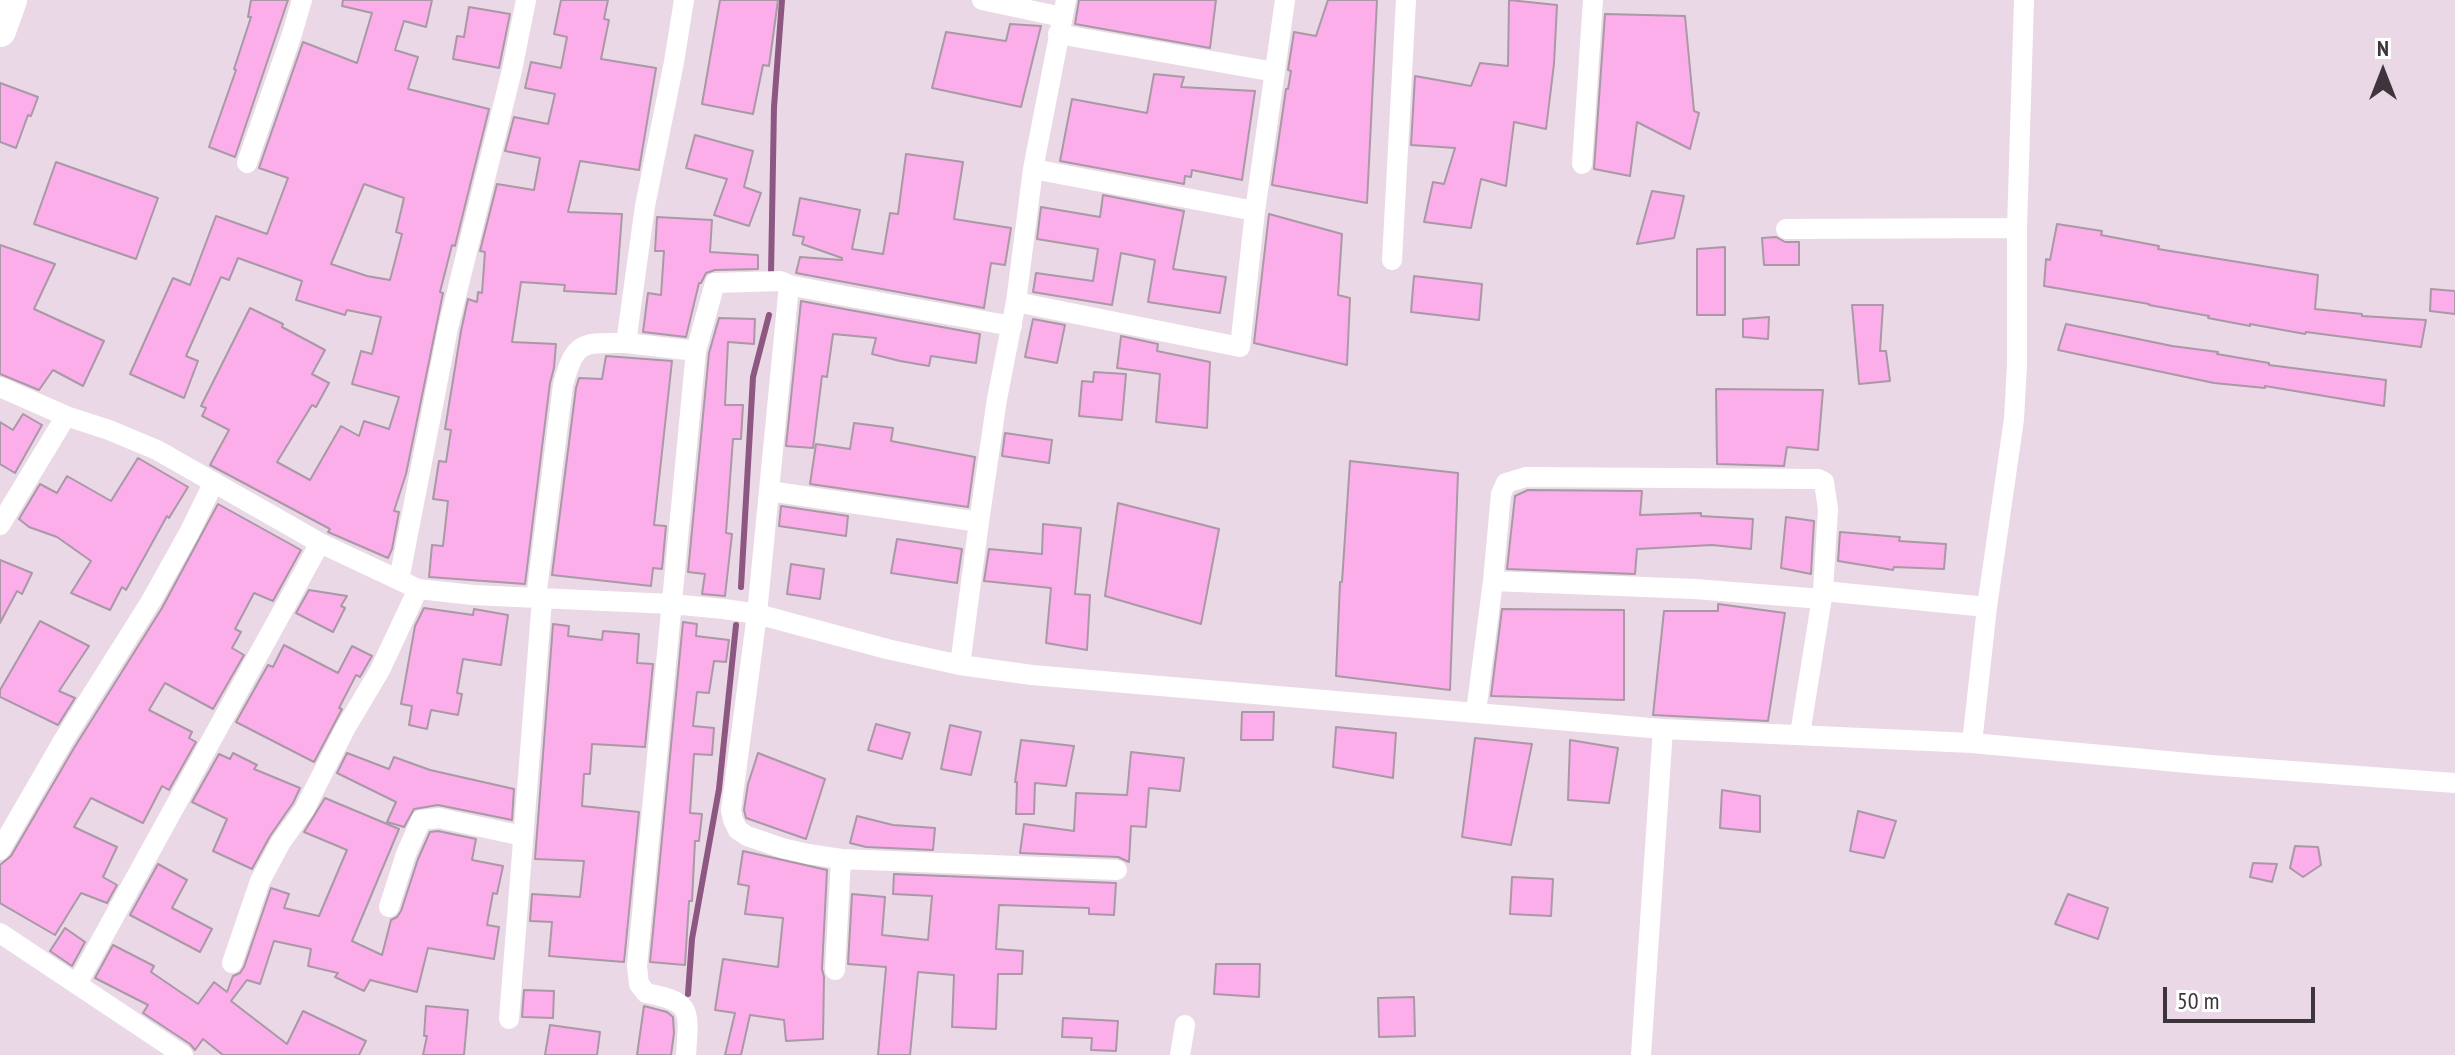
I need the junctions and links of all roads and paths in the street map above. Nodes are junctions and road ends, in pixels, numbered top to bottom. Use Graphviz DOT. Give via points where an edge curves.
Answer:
graph roads {
  1 [pos="11,0"];
  2 [pos="302,0"];
  3 [pos="526,0"];
  4 [pos="684,0"];
  5 [pos="982,0"];
  6 [pos="1285,0"];
  7 [pos="1406,0"];
  8 [pos="1593,0"];
  9 [pos="2024,0"];
  10 [pos="1062,17"];
  11 [pos="0,31"];
  12 [pos="1275,72"];
  13 [pos="247,163"];
  14 [pos="1582,164"];
  15 [pos="1033,169"];
  16 [pos="1255,211"];
  17 [pos="2017,228"];
  18 [pos="1786,229"];
  19 [pos="1392,260"];
  20 [pos="789,285"];
  21 [pos="1016,302"];
  22 [pos="1012,326"];
  23 [pos="626,343"];
  24 [pos="696,351"];
  25 [pos="0,387"];
  26 [pos="66,416"];
  27 [pos="214,482"];
  28 [pos="769,491"];
  29 [pos="979,522"];
  30 [pos="0,525"];
  31 [pos="320,543"];
  32 [pos="399,580"];
  33 [pos="1493,581"];
  34 [pos="418,589"];
  35 [pos="1822,595"];
  36 [pos="539,599"];
  37 [pos="671,604"];
  38 [pos="1987,607"];
  39 [pos="757,614"];
  40 [pos="960,665"];
  41 [pos="1476,712"];
  42 [pos="1663,729"];
  43 [pos="1800,734"];
  44 [pos="1972,743"];
  45 [pos="2455,783"];
  46 [pos="523,836"];
  47 [pos="0,850"];
  48 [pos="841,859"];
  49 [pos="1117,870"];
  50 [pos="389,907"];
  51 [pos="0,933"];
  52 [pos="232,963"];
  53 [pos="835,970"];
  54 [pos="77,984"];
  55 [pos="509,1019"];
  56 [pos="1185,1025"];
  57 [pos="153,1047"];
  58 [pos="183,1055"];
  59 [pos="686,1055"];
  60 [pos="1180,1055"];
  61 [pos="1641,1055"];
  1 -- 11 [label="highway"];
  2 -- 13 [label="street"];
  3 -- 32 [label="street" via="448,328"];
  4 -- 23 [label="street" via="645,206"];
  5 -- 10 [label="street"];
  6 -- 12 [label="street"];
  7 -- 19 [label="street"];
  8 -- 14 [label="street"];
  9 -- 17 [label="street"];
  10 -- 12 [label="street"];
  10 -- 15 [label="street"];
  12 -- 16 [label="street"];
  15 -- 16 [label="street"];
  15 -- 21 [label="street"];
  16 -- 21 [label="street" via="1240,347"];
  17 -- 18 [label="street"];
  17 -- 38 [label="street" via="2014,419"];
  20 -- 22 [label="street"];
  20 -- 24 [label="street" via="715,283"];
  20 -- 28 [label="street"];
  21 -- 22 [label="street"];
  22 -- 29 [label="street"];
  23 -- 24 [label="street"];
  23 -- 36 [label="street" via="583,346 569,362"];
  24 -- 37 [label="street"];
  25 -- 26 [label="street"];
  26 -- 27 [label="street" via="157,450"];
  26 -- 30 [label="street"];
  27 -- 31 [label="street"];
  27 -- 47 [label="street" via="151,601"];
  28 -- 29 [label="street"];
  28 -- 39 [label="street"];
  29 -- 40 [label="street"];
  31 -- 32 [label="street"];
  31 -- 54 [label="street"];
  32 -- 34 [label="street"];
  33 -- 35 [label="street"];
  33 -- 35 [label="street" via="1506,483 1526,477 1818,479 1824,482 1828,509"];
  33 -- 41 [label="street"];
  34 -- 36 [label="street"];
  34 -- 52 [label="street" via="380,670 260,881"];
  35 -- 38 [label="street"];
  35 -- 43 [label="street"];
  36 -- 37 [label="street"];
  36 -- 46 [label="street"];
  37 -- 39 [label="street"];
  37 -- 59 [label="street" via="637,966 646,993 684,1007"];
  38 -- 44 [label="street"];
  39 -- 40 [label="street"];
  39 -- 48 [label="street" via="733,820 747,836"];
  40 -- 41 [label="street"];
  41 -- 42 [label="street"];
  42 -- 43 [label="street"];
  42 -- 61 [label="street"];
  43 -- 44 [label="street"];
  44 -- 45 [label="street"];
  46 -- 50 [label="street" via="439,818 421,820"];
  46 -- 55 [label="street"];
  48 -- 49 [label="street"];
  48 -- 53 [label="street"];
  51 -- 54 [label="street"];
  54 -- 57 [label="street"];
  56 -- 60 [label="street"];
  57 -- 58 [label="street"];
}
